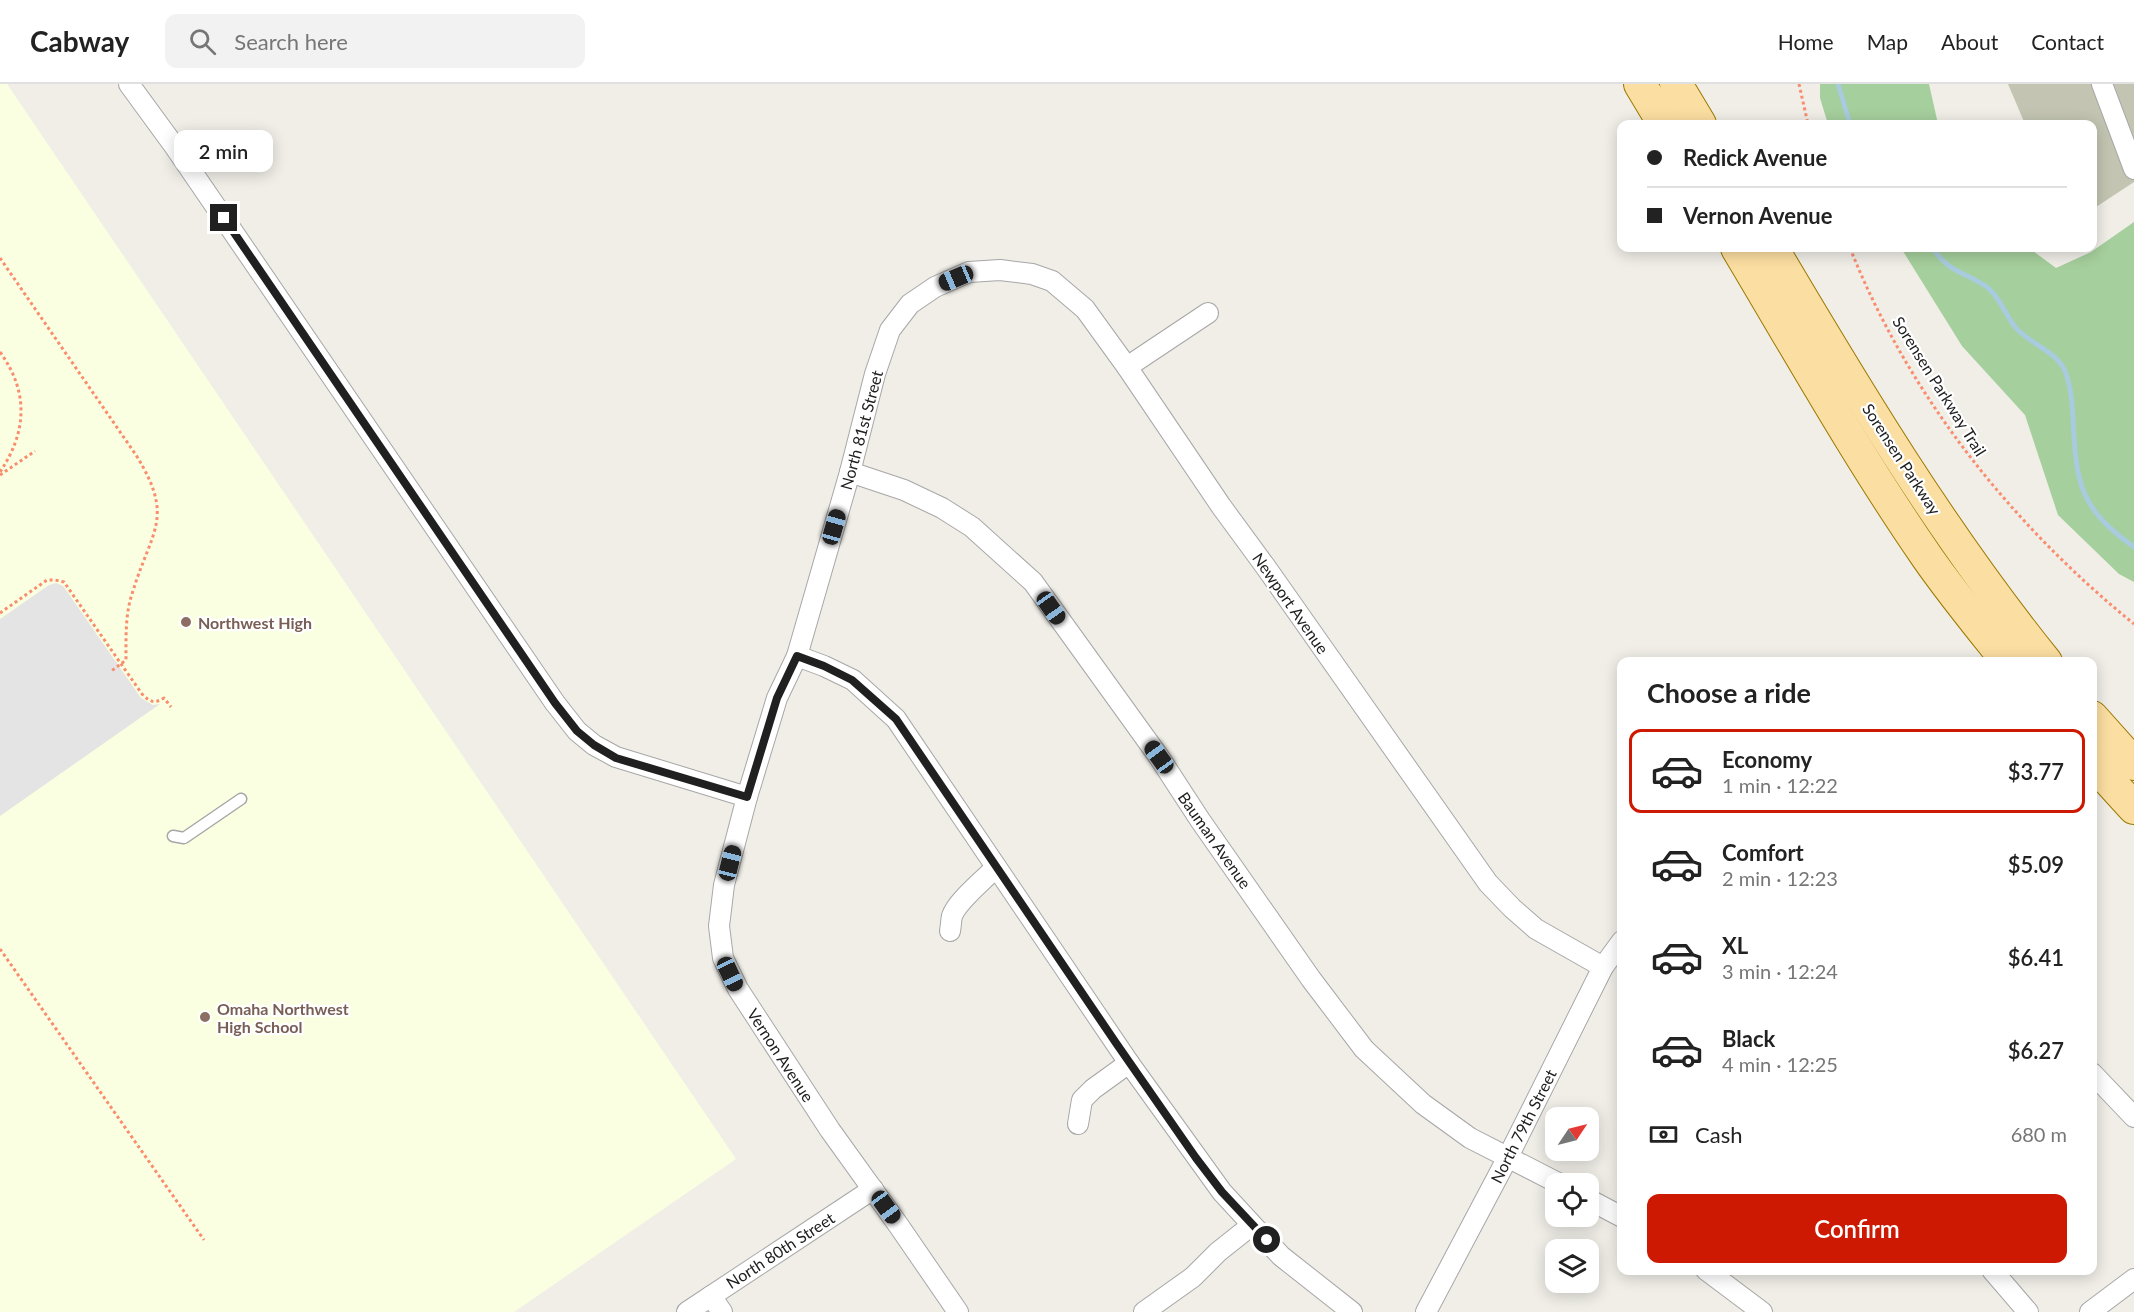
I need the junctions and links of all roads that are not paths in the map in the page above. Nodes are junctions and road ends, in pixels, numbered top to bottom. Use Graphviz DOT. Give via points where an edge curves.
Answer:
graph roads {
  1 [pos="129,84"];
  2 [pos="1641,84"];
  3 [pos="1676,84"];
  4 [pos="2102,84"];
  5 [pos="1662,120"];
  6 [pos="1698,120"];
  7 [pos="2134,169"];
  8 [pos="1739,252"];
  9 [pos="1774,252"];
  10 [pos="969,272"];
  11 [pos="1208,313"];
  12 [pos="1127,367"];
  13 [pos="850,472"];
  14 [pos="797,656"];
  15 [pos="2004,657"];
  16 [pos="2042,657"];
  17 [pos="2097,723"];
  18 [pos="2134,764"];
  19 [pos="2097,767"];
  20 [pos="747,797"];
  21 [pos="241,799"];
  22 [pos="2134,808"];
  23 [pos="173,836"];
  24 [pos="996,867"];
  25 [pos="950,931"];
  26 [pos="1617,948"];
  27 [pos="1603,967"];
  28 [pos="1129,1063"];
  29 [pos="2097,1078"];
  30 [pos="2134,1117"];
  31 [pos="1078,1124"];
  32 [pos="1508,1157"];
  33 [pos="1545,1176"];
  34 [pos="873,1189"];
  35 [pos="1599,1205"];
  36 [pos="1617,1214"];
  37 [pos="1252,1225"];
  38 [pos="1713,1275"];
  39 [pos="1996,1275"];
  40 [pos="2134,1279"];
  41 [pos="717,1304"];
  42 [pos="687,1312"];
  43 [pos="958,1312"];
  44 [pos="1144,1312"];
  45 [pos="1352,1312"];
  46 [pos="1426,1312"];
  47 [pos="1762,1312"];
  48 [pos="2028,1312"];
  49 [pos="2090,1312"];
  1 -- 20 [label="street" via="577,731 616,758"];
  2 -- 5 [label="main road"];
  3 -- 6 [label="main road"];
  4 -- 7 [label="street"];
  8 -- 15 [label="main road, Sorensen Parkway" via="1892,504 1928,559"];
  9 -- 16 [label="main road, Sorensen Parkway" via="1941,519"];
  10 -- 12 [label="street, Newport Avenue" via="1000,270 1052,281 1085,309"];
  10 -- 13 [label="street, North 81st Street" via="935,286 910,304 890,330"];
  11 -- 12 [label="street"];
  12 -- 27 [label="street, Newport Avenue" via="1488,883 1536,929"];
  13 -- 14 [label="street, North 81st Street"];
  13 -- 32 [label="street, Bauman Avenue" via="942,508 972,527 1033,582 1364,1049 1423,1104 1470,1138"];
  14 -- 20 [label="street, North 81st Street" via="777,698"];
  14 -- 24 [label="street" via="852,680 896,719"];
  17 -- 18 [label="main road"];
  19 -- 22 [label="main road"];
  20 -- 34 [label="street, Vernon Avenue" via="724,885 719,926 723,958 759,1023"];
  21 -- 23 [label="lane" via="184,838"];
  24 -- 25 [label="street" via="958,907"];
  24 -- 28 [label="street"];
  26 -- 27 [label="street, North 79th Street"];
  27 -- 32 [label="street, North 79th Street"];
  28 -- 31 [label="street" via="1082,1100"];
  28 -- 37 [label="street" via="1222,1192"];
  29 -- 30 [label="street"];
  32 -- 33 [label="street, Bauman Avenue"];
  32 -- 46 [label="street, North 79th Street"];
  34 -- 41 [label="street, North 80th Street"];
  34 -- 43 [label="street, Vernon Avenue"];
  35 -- 36 [label="street"];
  37 -- 44 [label="street" via="1193,1277"];
  37 -- 45 [label="street" via="1281,1256"];
  38 -- 47 [label="street"];
  39 -- 48 [label="street"];
  40 -- 49 [label="street"];
  41 -- 42 [label="street, North 80th Street"];
}
